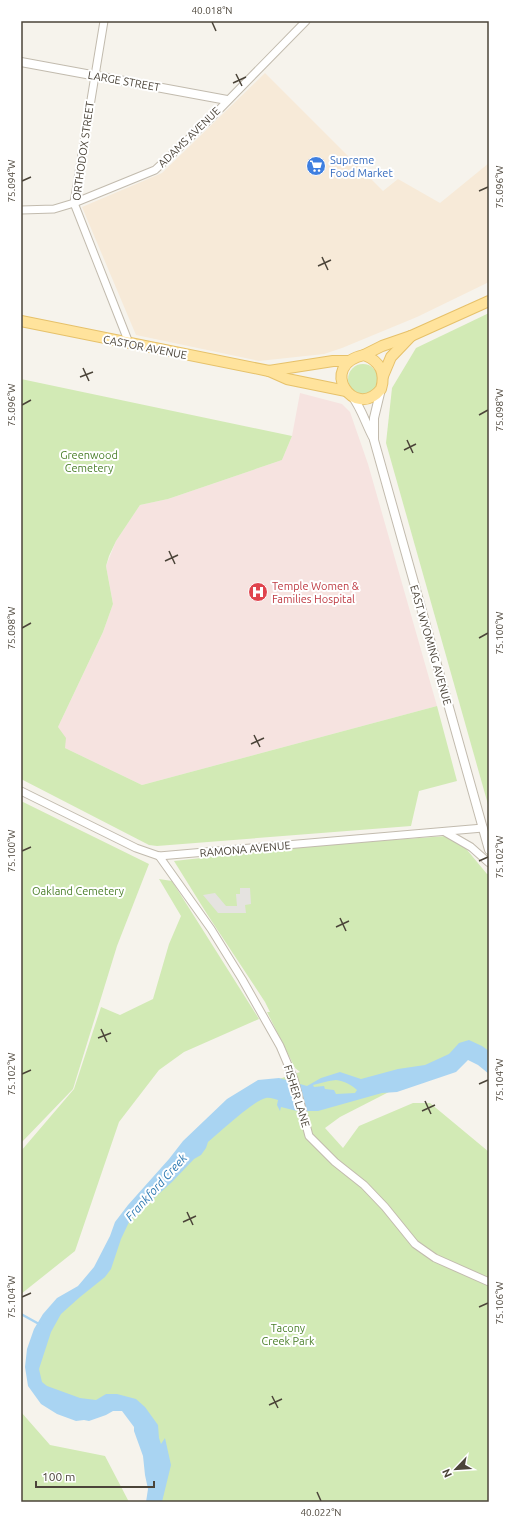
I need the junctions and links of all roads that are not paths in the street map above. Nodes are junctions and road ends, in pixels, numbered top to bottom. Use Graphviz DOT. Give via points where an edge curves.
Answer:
graph roads {
  1 [pos="104,21"];
  2 [pos="306,21"];
  3 [pos="21,62"];
  4 [pos="95,75"];
  5 [pos="227,100"];
  6 [pos="74,203"];
  7 [pos="21,210"];
  8 [pos="489,301"];
  9 [pos="21,321"];
  10 [pos="411,336"];
  11 [pos="129,343"];
  12 [pos="364,355"];
  13 [pos="349,361"];
  14 [pos="269,371"];
  15 [pos="383,376"];
  16 [pos="381,390"];
  17 [pos="349,394"];
  18 [pos="374,440"];
  19 [pos="21,791"];
  20 [pos="483,828"];
  21 [pos="445,831"];
  22 [pos="489,850"];
  23 [pos="159,856"];
  24 [pos="489,863"];
  25 [pos="489,1282"];
  1 -- 4 [label="street, ORTHODOX STREET"];
  2 -- 5 [label="street, ADAMS AVENUE"];
  3 -- 4 [label="street, LARGE STREET"];
  4 -- 5 [label="street, LARGE STREET"];
  4 -- 6 [label="street, ORTHODOX STREET"];
  5 -- 6 [label="street, ADAMS AVENUE" via="155,170"];
  6 -- 7 [label="street, ADAMS AVENUE" via="54,209"];
  6 -- 11 [label="street, ORTHODOX STREET"];
  8 -- 10 [label="main road"];
  9 -- 11 [label="main road, CASTOR AVENUE"];
  10 -- 12 [label="main road"];
  10 -- 15 [label="main road" via="391,357"];
  11 -- 14 [label="main road, CASTOR AVENUE"];
  12 -- 13 [label="main road"];
  12 -- 15 [label="main road" via="377,362"];
  13 -- 14 [label="main road, CASTOR AVENUE"];
  13 -- 17 [label="main road" via="341,378"];
  14 -- 17 [label="main road, CASTOR AVENUE" via="287,379"];
  15 -- 16 [label="main road"];
  16 -- 17 [label="main road" via="365,400"];
  16 -- 18 [label="street, EAST WYOMING AVENUE" via="374,418"];
  17 -- 18 [label="street, EAST WYOMING AVENUE" via="360,409"];
  18 -- 20 [label="street, EAST WYOMING AVENUE"];
  19 -- 23 [label="street, RAMONA AVENUE" via="136,848"];
  20 -- 21 [label="street, RAMONA AVENUE"];
  20 -- 22 [label="street, EAST WYOMING AVENUE"];
  21 -- 23 [label="street, RAMONA AVENUE"];
  21 -- 24 [label="street" via="471,847"];
  23 -- 25 [label="street, FISHER LANE" via="211,929 280,1046 294,1079 309,1136 335,1162 364,1185 414,1244 435,1258"];
}
